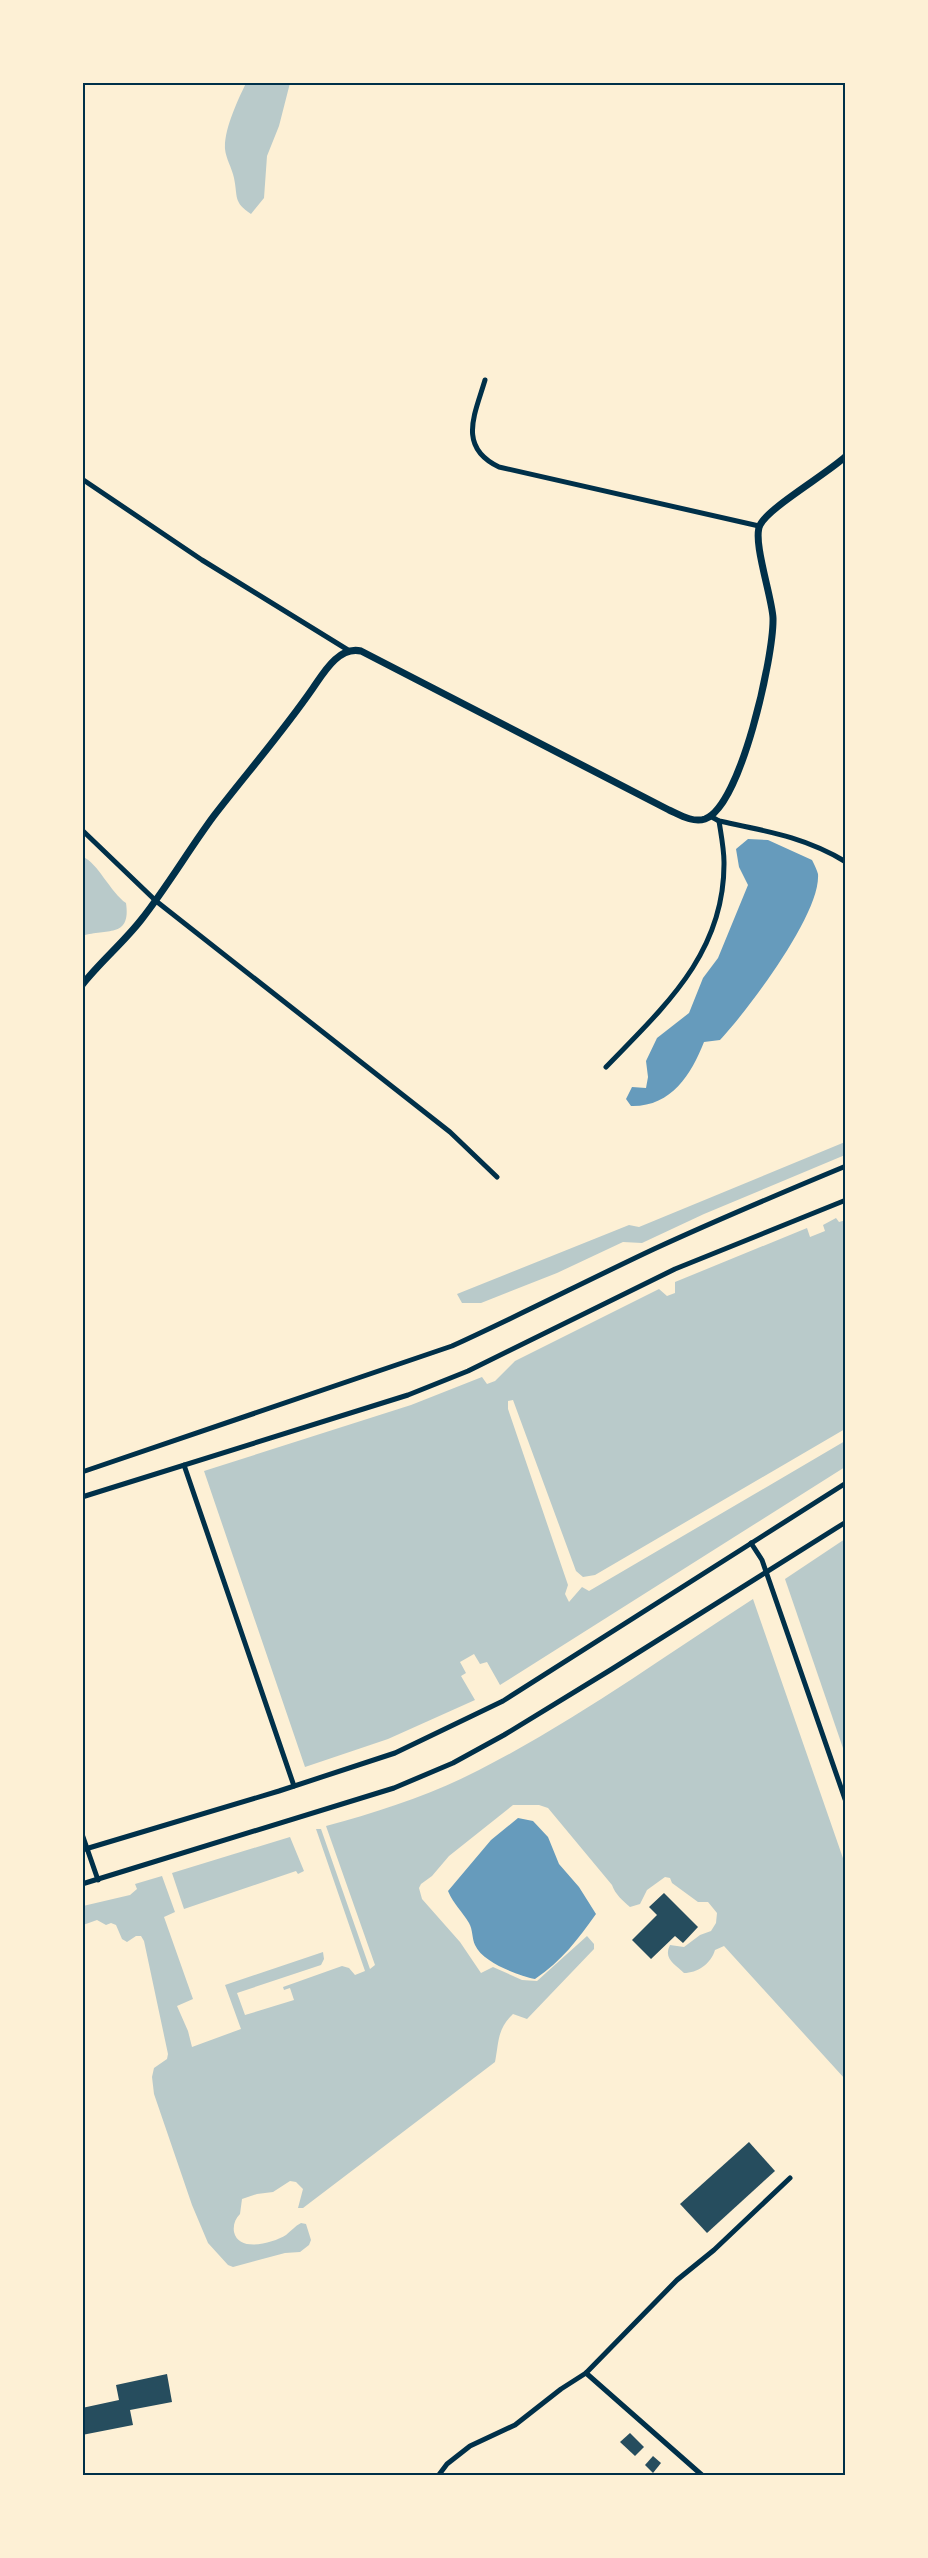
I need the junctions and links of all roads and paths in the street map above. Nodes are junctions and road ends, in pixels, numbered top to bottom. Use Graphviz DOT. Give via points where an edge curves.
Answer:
graph roads {
  1 [pos="485,380"];
  2 [pos="846,456"];
  3 [pos="82,479"];
  4 [pos="759,526"];
  5 [pos="348,650"];
  6 [pos="710,816"];
  7 [pos="719,821"];
  8 [pos="82,830"];
  9 [pos="846,862"];
  10 [pos="156,901"];
  11 [pos="82,986"];
  12 [pos="606,1067"];
  13 [pos="846,1166"];
  14 [pos="498,1178"];
  15 [pos="846,1200"];
  16 [pos="184,1465"];
  17 [pos="82,1472"];
  18 [pos="846,1483"];
  19 [pos="82,1497"];
  20 [pos="846,1522"];
  21 [pos="752,1542"];
  22 [pos="766,1573"];
  23 [pos="294,1786"];
  24 [pos="846,1802"];
  25 [pos="82,1834"];
  26 [pos="85,1849"];
  27 [pos="98,1880"];
  28 [pos="82,1884"];
  29 [pos="790,2178"];
  30 [pos="586,2373"];
  31 [pos="438,2476"];
  32 [pos="703,2476"];
  1 -- 4 [label="street" via="472,423 472,435 476,448 491,463"];
  2 -- 4 [label="street" via="771,512"];
  3 -- 5 [label="street" via="202,560"];
  4 -- 6 [label="street" via="757,539 772,602 772,637 749,741 726,798"];
  5 -- 6 [label="street" via="361,651 669,810 697,820"];
  5 -- 10 [label="street" via="338,656 320,678 286,728 212,819"];
  6 -- 7 [label="street"];
  7 -- 9 [label="street" via="794,837"];
  7 -- 12 [label="street" via="724,862 721,899 711,936 690,974 672,997"];
  8 -- 10 [label="street"];
  10 -- 11 [label="street"];
  10 -- 14 [label="street" via="450,1132"];
  13 -- 17 [label="street" via="653,1250 452,1346"];
  15 -- 16 [label="street" via="668,1272 468,1371 408,1395"];
  16 -- 19 [label="street"];
  16 -- 23 [label="street"];
  18 -- 21 [label="street"];
  20 -- 22 [label="street"];
  21 -- 22 [label="street"];
  21 -- 23 [label="street" via="481,1712 395,1753"];
  22 -- 24 [label="street"];
  22 -- 27 [label="street" via="504,1735 453,1763 385,1791"];
  23 -- 26 [label="street"];
  25 -- 26 [label="street"];
  26 -- 27 [label="street"];
  27 -- 28 [label="street"];
  29 -- 30 [label="street" via="714,2250 677,2280"];
  30 -- 31 [label="street" via="515,2425 465,2448"];
  30 -- 32 [label="street"];
}
